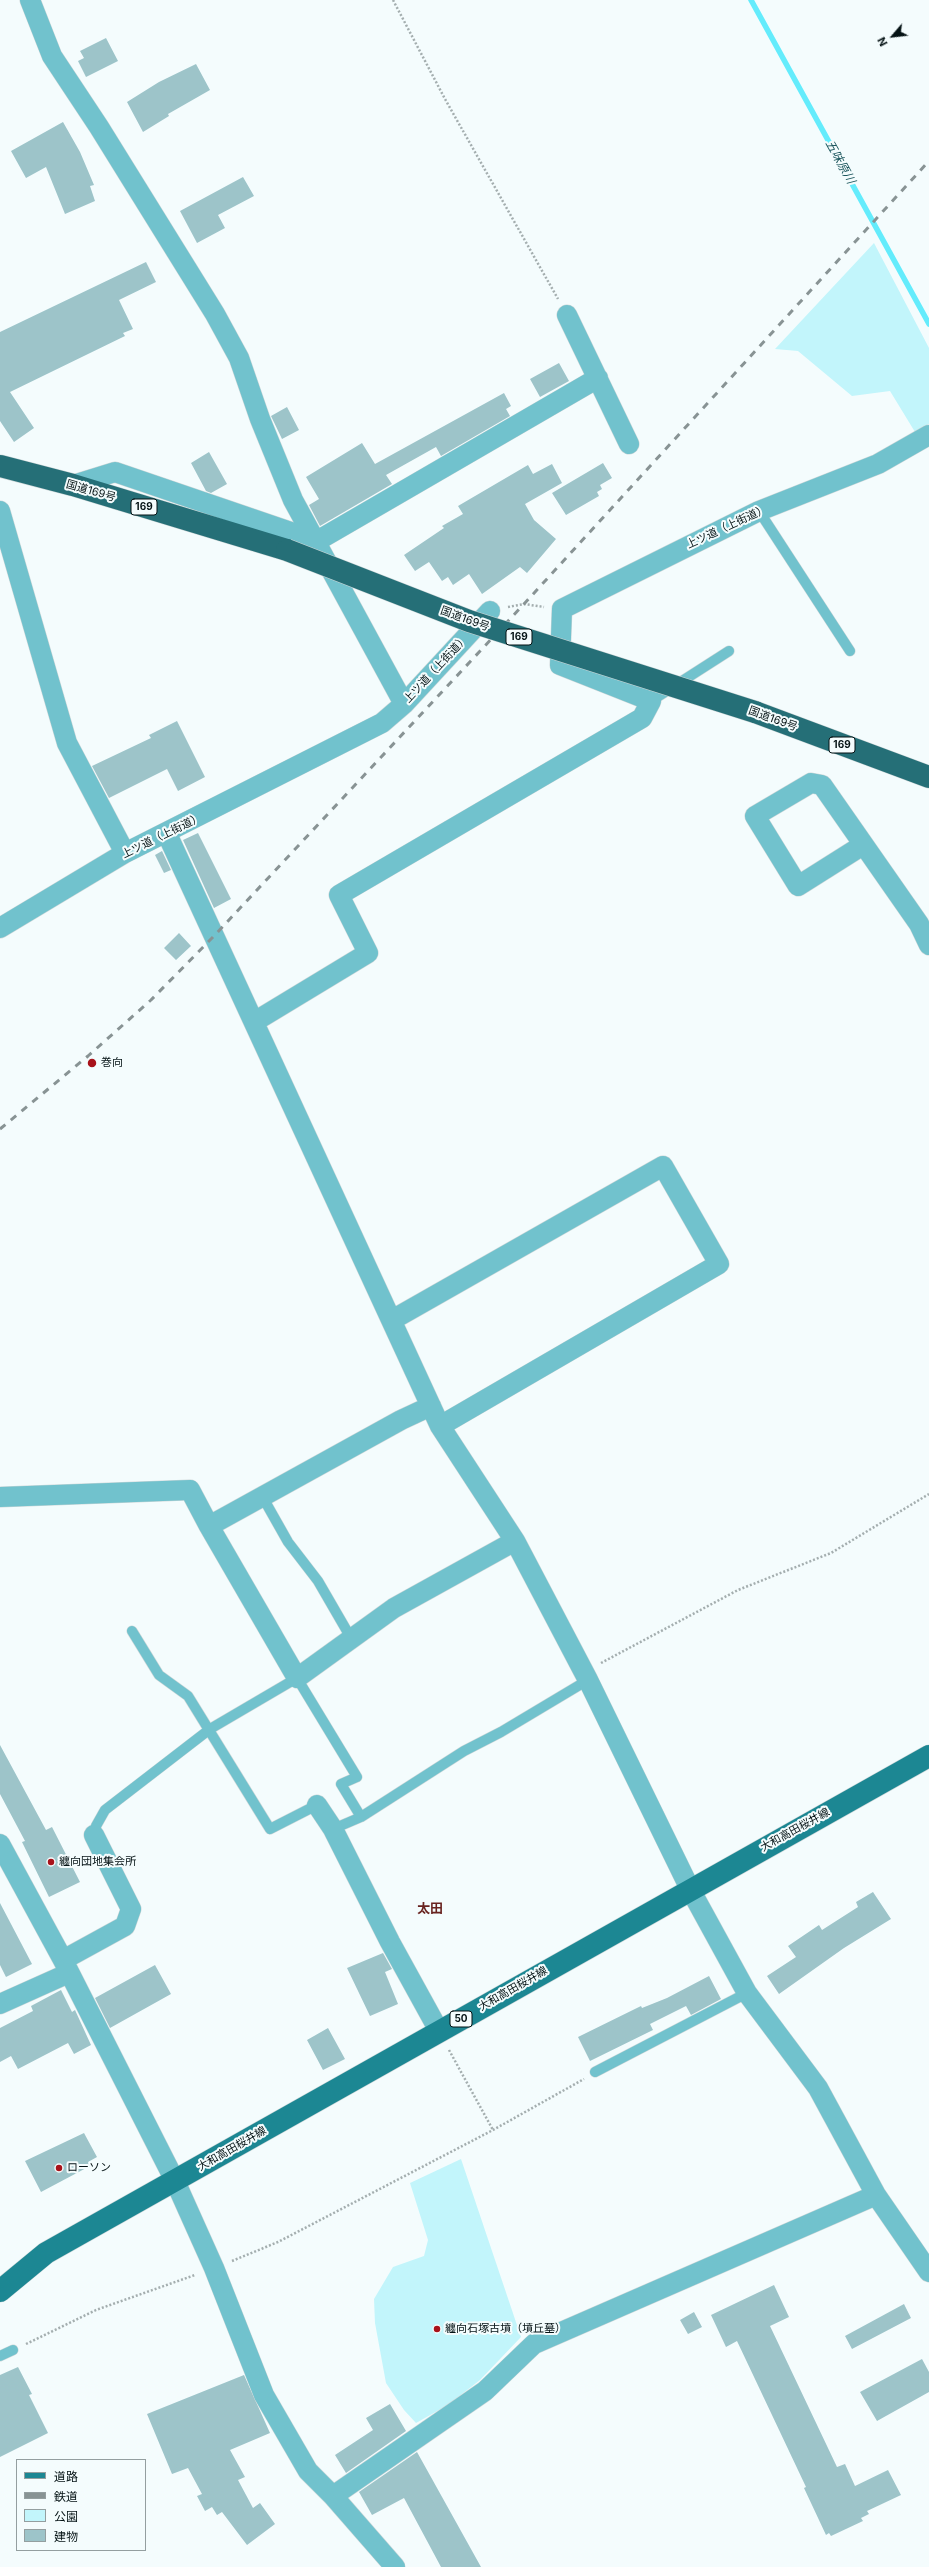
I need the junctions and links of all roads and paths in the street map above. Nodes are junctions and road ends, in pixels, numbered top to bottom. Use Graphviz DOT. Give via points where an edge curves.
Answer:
graph roads {
  1 [pos="30,0"];
  2 [pos="393,0"];
  3 [pos="567,315"];
  4 [pos="598,378"];
  5 [pos="929,435"];
  6 [pos="629,444"];
  7 [pos="0,466"];
  8 [pos="73,485"];
  9 [pos="759,511"];
  10 [pos="1,517"];
  11 [pos="317,541"];
  12 [pos="562,609"];
  13 [pos="490,611"];
  14 [pos="729,651"];
  15 [pos="850,651"];
  16 [pos="651,701"];
  17 [pos="404,704"];
  18 [pos="929,777"];
  19 [pos="167,834"];
  20 [pos="863,845"];
  21 [pos="125,853"];
  22 [pos="0,928"];
  23 [pos="929,945"];
  24 [pos="254,1022"];
  25 [pos="392,1320"];
  26 [pos="431,1406"];
  27 [pos="440,1426"];
  28 [pos="929,1494"];
  29 [pos="262,1496"];
  30 [pos="0,1497"];
  31 [pos="209,1526"];
  32 [pos="515,1541"];
  33 [pos="132,1631"];
  34 [pos="351,1638"];
  35 [pos="586,1677"];
  36 [pos="297,1678"];
  37 [pos="210,1729"];
  38 [pos="929,1756"];
  39 [pos="317,1806"];
  40 [pos="361,1817"];
  41 [pos="333,1829"];
  42 [pos="94,1835"];
  43 [pos="0,1844"];
  44 [pos="690,1888"];
  45 [pos="66,1967"];
  46 [pos="747,1993"];
  47 [pos="0,2004"];
  48 [pos="439,2032"];
  49 [pos="595,2072"];
  50 [pos="493,2130"];
  51 [pos="175,2181"];
  52 [pos="876,2195"];
  53 [pos="923,2252"];
  54 [pos="214,2268"];
  55 [pos="929,2272"];
  56 [pos="0,2292"];
  57 [pos="13,2350"];
  58 [pos="0,2356"];
  59 [pos="333,2496"];
  60 [pos="395,2567"];
  1 -- 11 [label="street" via="52,56 99,127 240,358 260,419 294,500"];
  2 -- 3 [label="path" via="445,100"];
  3 -- 4 [label="street"];
  4 -- 6 [label="street"];
  4 -- 11 [label="street"];
  5 -- 9 [label="street, 上ツ道（上街道）" via="878,464"];
  7 -- 8 [label="highway, 国道169号 / 169"];
  8 -- 11 [label="street" via="115,472"];
  8 -- 18 [label="highway, 国道169号 / 169, bridge" via="287,550 469,621 755,712"];
  9 -- 12 [label="street, 上ツ道（上街道）"];
  9 -- 15 [label="lane"];
  10 -- 21 [label="street" via="67,743"];
  11 -- 17 [label="street"];
  12 -- 13 [label="path" via="524,604"];
  12 -- 16 [label="street" via="560,665"];
  13 -- 17 [label="street, 上ツ道（上街道）"];
  14 -- 16 [label="lane"];
  16 -- 24 [label="street" via="642,718 339,895 368,953"];
  17 -- 19 [label="street, 上ツ道（上街道）" via="382,723"];
  19 -- 21 [label="street, 上ツ道（上街道）"];
  19 -- 24 [label="street"];
  20 -- 20 [label="street" via="822,785 811,783 755,816 798,886"];
  20 -- 23 [label="street" via="919,924"];
  21 -- 22 [label="street, 上ツ道（上街道）"];
  24 -- 25 [label="street"];
  25 -- 26 [label="street"];
  25 -- 27 [label="street" via="663,1166 719,1264"];
  26 -- 27 [label="street"];
  26 -- 29 [label="street"];
  27 -- 32 [label="street"];
  28 -- 35 [label="path" via="831,1553 738,1590"];
  29 -- 31 [label="street"];
  29 -- 34 [label="lane" via="288,1542 318,1581"];
  30 -- 31 [label="street" via="190,1490"];
  31 -- 36 [label="street"];
  32 -- 34 [label="street" via="394,1608"];
  32 -- 35 [label="street"];
  33 -- 37 [label="lane" via="159,1675 188,1696"];
  34 -- 36 [label="street"];
  35 -- 40 [label="lane"];
  35 -- 44 [label="street"];
  36 -- 37 [label="lane"];
  36 -- 40 [label="lane" via="357,1777 341,1784"];
  37 -- 39 [label="lane" via="270,1829"];
  37 -- 42 [label="lane" via="105,1810"];
  38 -- 44 [label="main road, 大和高田桜井線 / 50"];
  39 -- 41 [label="street"];
  40 -- 41 [label="lane"];
  41 -- 48 [label="street"];
  42 -- 45 [label="street" via="131,1909 125,1926"];
  43 -- 45 [label="street"];
  44 -- 46 [label="street"];
  44 -- 48 [label="main road, 大和高田桜井線 / 50"];
  45 -- 47 [label="street"];
  45 -- 51 [label="street" via="147,2138"];
  46 -- 49 [label="lane"];
  46 -- 52 [label="street" via="818,2088"];
  48 -- 50 [label="path"];
  48 -- 51 [label="main road, 大和高田桜井線 / 50"];
  49 -- 50 [label="path"];
  50 -- 54 [label="path" via="278,2242"];
  51 -- 54 [label="street"];
  51 -- 56 [label="main road, 大和高田桜井線 / 50" via="110,2208 46,2253"];
  52 -- 53 [label="street"];
  52 -- 59 [label="street" via="534,2344 485,2391"];
  53 -- 55 [label="street"];
  54 -- 57 [label="path" via="96,2310"];
  54 -- 59 [label="street" via="264,2395 308,2471"];
  57 -- 58 [label="lane"];
  59 -- 60 [label="street"];
}
